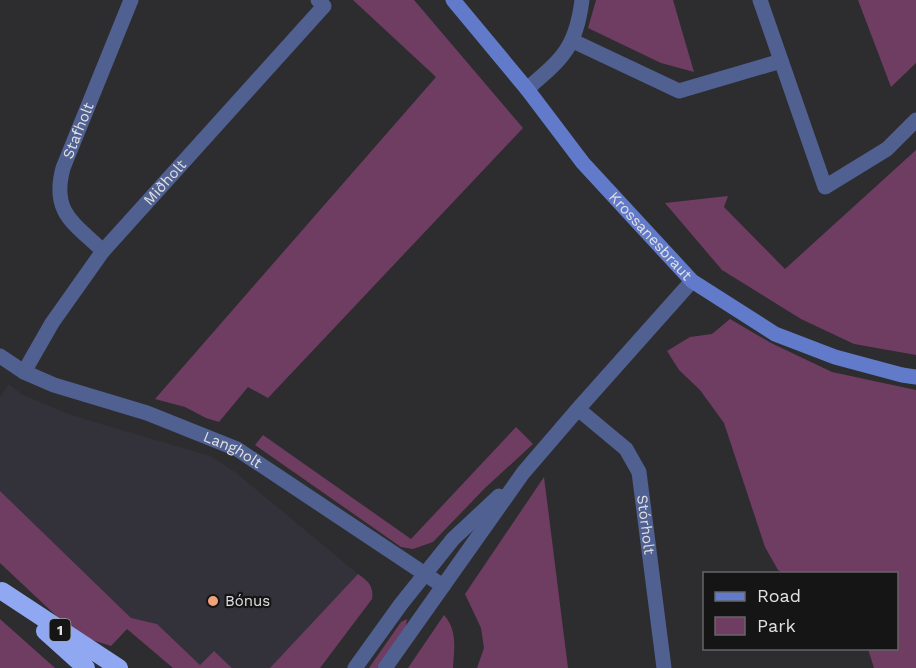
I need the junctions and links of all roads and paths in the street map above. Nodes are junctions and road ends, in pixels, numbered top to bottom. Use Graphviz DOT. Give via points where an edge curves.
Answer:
graph roads {
  1 [pos="131,0"];
  2 [pos="453,0"];
  3 [pos="582,0"];
  4 [pos="759,0"];
  5 [pos="321,3"];
  6 [pos="573,41"];
  7 [pos="781,61"];
  8 [pos="526,89"];
  9 [pos="916,120"];
  10 [pos="103,251"];
  11 [pos="692,281"];
  12 [pos="0,356"];
  13 [pos="24,372"];
  14 [pos="916,377"];
  15 [pos="578,409"];
  16 [pos="523,474"];
  17 [pos="425,574"];
  18 [pos="443,586"];
  19 [pos="1,590"];
  20 [pos="86,668"];
  21 [pos="119,668"];
  22 [pos="355,668"];
  23 [pos="385,668"];
  24 [pos="664,668"];
  1 -- 10 [label="street, Stafholt" via="59,185 60,204"];
  2 -- 8 [label="street, Krossanesbraut"];
  3 -- 6 [label="street"];
  4 -- 7 [label="street"];
  5 -- 10 [label="street, Miðholt"];
  6 -- 7 [label="street" via="679,91"];
  6 -- 8 [label="street"];
  7 -- 9 [label="street" via="825,187 887,149"];
  8 -- 11 [label="street, Krossanesbraut" via="583,163"];
  10 -- 13 [label="street, Miðholt" via="52,323"];
  11 -- 14 [label="street, Krossanesbraut" via="775,334 835,357"];
  11 -- 15 [label="street"];
  12 -- 13 [label="street, Langholt"];
  13 -- 17 [label="street, Langholt" via="147,413 237,449"];
  15 -- 16 [label="street"];
  15 -- 24 [label="street, Stórholt" via="626,449 639,472"];
  16 -- 17 [label="street" via="453,539"];
  16 -- 18 [label="street"];
  17 -- 18 [label="street, Langholt"];
  17 -- 22 [label="street"];
  18 -- 23 [label="street"];
  19 -- 20 [label="highway, 1"];
  19 -- 21 [label="highway, 1"];
}
